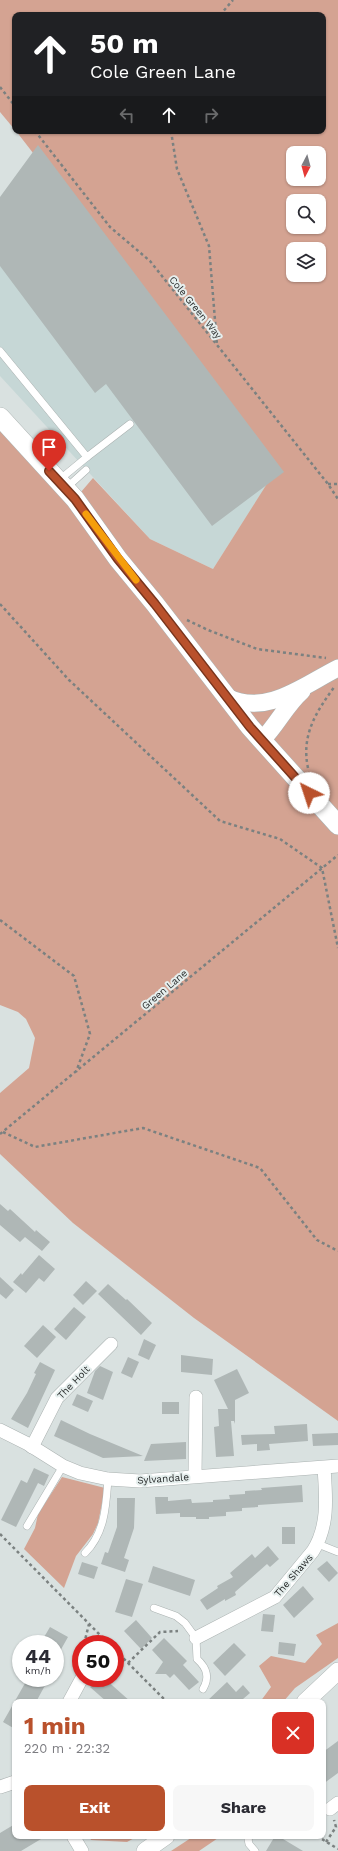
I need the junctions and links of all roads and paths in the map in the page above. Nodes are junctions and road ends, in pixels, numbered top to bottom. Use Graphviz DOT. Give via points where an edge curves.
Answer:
graph roads {
  1 [pos="233,0"];
  2 [pos="223,12"];
  3 [pos="0,87"];
  4 [pos="12,102"];
  5 [pos="37,134"];
  6 [pos="171,134"];
  7 [pos="217,345"];
  8 [pos="0,351"];
  9 [pos="0,417"];
  10 [pos="130,424"];
  11 [pos="87,457"];
  12 [pos="86,470"];
  13 [pos="328,484"];
  14 [pos="338,484"];
  15 [pos="62,485"];
  16 [pos="338,499"];
  17 [pos="0,604"];
  18 [pos="182,617"];
  19 [pos="334,663"];
  20 [pos="317,678"];
  21 [pos="338,682"];
  22 [pos="227,697"];
  23 [pos="256,733"];
  24 [pos="310,775"];
  25 [pos="338,825"];
  26 [pos="338,855"];
  27 [pos="322,868"];
  28 [pos="0,920"];
  29 [pos="338,948"];
  30 [pos="75,1072"];
  31 [pos="1,1133"];
  32 [pos="338,1251"];
  33 [pos="111,1344"];
  34 [pos="196,1398"];
  35 [pos="0,1430"];
  36 [pos="32,1447"];
  37 [pos="63,1466"];
  38 [pos="338,1466"];
  39 [pos="324,1468"];
  40 [pos="195,1475"];
  41 [pos="108,1479"];
  42 [pos="27,1526"];
  43 [pos="0,1534"];
  44 [pos="318,1544"];
  45 [pos="338,1552"];
  46 [pos="85,1553"];
  47 [pos="154,1608"];
  48 [pos="89,1624"];
  49 [pos="86,1635"];
  50 [pos="100,1635"];
  51 [pos="196,1638"];
  52 [pos="124,1659"];
  53 [pos="128,1663"];
  54 [pos="338,1671"];
  55 [pos="77,1687"];
  56 [pos="203,1690"];
  57 [pos="71,1699"];
  58 [pos="164,1699"];
  59 [pos="308,1699"];
  60 [pos="12,1783"];
  61 [pos="0,1787"];
  62 [pos="334,1806"];
  63 [pos="75,1839"];
  64 [pos="162,1839"];
  65 [pos="248,1839"];
  66 [pos="322,1839"];
  67 [pos="326,1842"];
  68 [pos="338,1850"];
  69 [pos="82,1851"];
  70 [pos="145,1851"];
  71 [pos="255,1851"];
  1 -- 2 [label="path"];
  3 -- 4 [label="path"];
  5 -- 7 [label="path, Cole Green Way" via="110,228 150,261"];
  6 -- 7 [label="path" via="177,169 209,246"];
  7 -- 13 [label="path, Cole Green Way"];
  8 -- 11 [label="lane"];
  9 -- 15 [label="main road"];
  10 -- 11 [label="lane"];
  11 -- 15 [label="lane"];
  12 -- 15 [label="lane"];
  13 -- 14 [label="path"];
  13 -- 16 [label="path, Cole Green Way"];
  15 -- 22 [label="main road"];
  17 -- 27 [label="path" via="70,680 220,821 280,839"];
  18 -- 19 [label="path" via="257,649"];
  19 -- 20 [label="street"];
  20 -- 22 [label="street" via="274,701 247,704"];
  20 -- 23 [label="street" via="294,698 274,727"];
  21 -- 24 [label="path" via="318,710 308,734 306,755"];
  22 -- 23 [label="main road"];
  23 -- 25 [label="main road"];
  26 -- 27 [label="path, Green Lane"];
  27 -- 29 [label="path"];
  27 -- 30 [label="path, Green Lane"];
  28 -- 30 [label="path" via="74,976 90,1034"];
  30 -- 31 [label="path, Green Lane"];
  31 -- 32 [label="path" via="35,1147 143,1128 260,1168 317,1240"];
  33 -- 36 [label="street, The Holt" via="57,1398"];
  34 -- 40 [label="street"];
  35 -- 36 [label="street, Sylvandale"];
  36 -- 37 [label="street, Sylvandale"];
  37 -- 41 [label="street, Sylvandale" via="80,1473"];
  37 -- 42 [label="lane"];
  38 -- 39 [label="street, Sylvandale"];
  39 -- 40 [label="street, Sylvandale"];
  39 -- 44 [label="street, The Shaws" via="324,1523"];
  40 -- 41 [label="street, Sylvandale" via="140,1481"];
  41 -- 46 [label="lane" via="101,1530"];
  43 -- 48 [label="path"];
  44 -- 45 [label="lane"];
  44 -- 51 [label="street, The Shaws" via="275,1597"];
  47 -- 51 [label="lane" via="176,1616"];
  48 -- 49 [label="path"];
  48 -- 50 [label="path"];
  51 -- 53 [label="path" via="176,1630 160,1632"];
  51 -- 56 [label="lane" via="197,1659 205,1666 208,1675"];
  52 -- 53 [label="path"];
  53 -- 58 [label="path"];
  54 -- 59 [label="street"];
  55 -- 57 [label="street"];
  60 -- 61 [label="street"];
  62 -- 67 [label="path" via="336,1827"];
  63 -- 69 [label="street"];
  64 -- 70 [label="street"];
  65 -- 71 [label="lane"];
  66 -- 67 [label="path"];
  67 -- 68 [label="path"];
}
